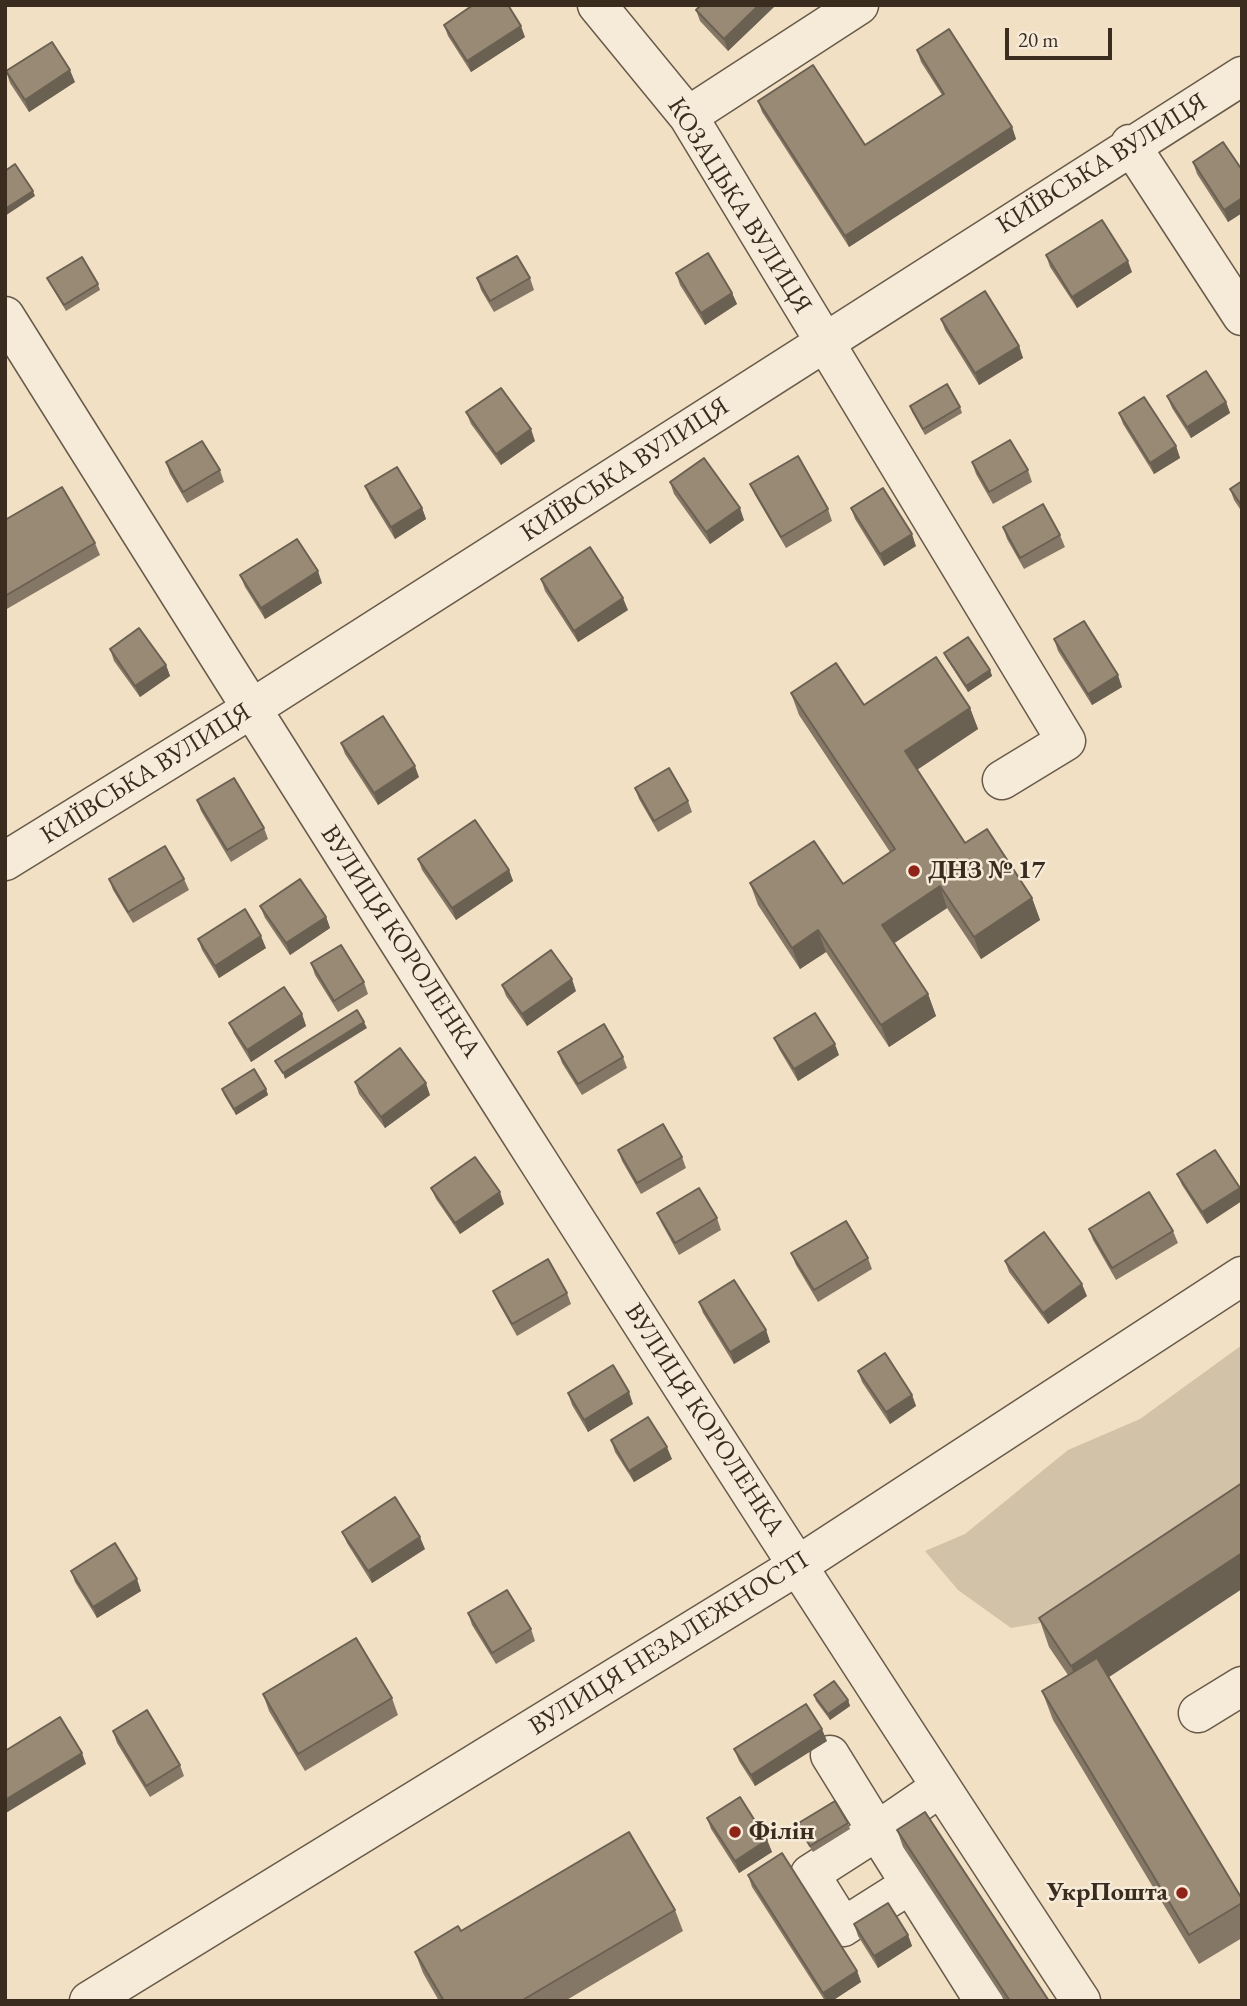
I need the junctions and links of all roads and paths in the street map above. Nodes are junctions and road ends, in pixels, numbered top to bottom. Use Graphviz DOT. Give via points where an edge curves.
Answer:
graph roads {
  1 [pos="597,5"];
  2 [pos="859,5"];
  3 [pos="1242,76"];
  4 [pos="688,116"];
  5 [pos="1130,144"];
  6 [pos="5,316"];
  7 [pos="1242,316"];
  8 [pos="824,343"];
  9 [pos="251,709"];
  10 [pos="1002,780"];
  11 [pos="5,861"];
  12 [pos="1242,1276"];
  13 [pos="797,1566"];
  14 [pos="1242,1686"];
  15 [pos="1198,1713"];
  16 [pos="830,1755"];
  17 [pos="941,1787"];
  18 [pos="877,1831"];
  19 [pos="911,1884"];
  20 [pos="89,2001"];
  21 [pos="984,2001"];
  22 [pos="1081,2001"];
  1 -- 4 [label="street, КОЗАЦЬКА ВУЛИЦЯ"];
  2 -- 4 [label="street"];
  3 -- 5 [label="street, КИЇВСЬКА ВУЛИЦЯ"];
  4 -- 8 [label="street, КОЗАЦЬКА ВУЛИЦЯ"];
  5 -- 7 [label="street"];
  5 -- 8 [label="street, КИЇВСЬКА ВУЛИЦЯ"];
  6 -- 9 [label="street, ВУЛИЦЯ КОРОЛЕНКА"];
  8 -- 9 [label="street, КИЇВСЬКА ВУЛИЦЯ"];
  8 -- 10 [label="street, КОЗАЦЬКА ВУЛИЦЯ" via="1066,741"];
  9 -- 11 [label="street, КИЇВСЬКА ВУЛИЦЯ"];
  9 -- 13 [label="street, ВУЛИЦЯ КОРОЛЕНКА"];
  12 -- 13 [label="street, ВУЛИЦЯ НЕЗАЛЕЖНОСТІ"];
  13 -- 17 [label="street, ВУЛИЦЯ КОРОЛЕНКА"];
  13 -- 20 [label="street, ВУЛИЦЯ НЕЗАЛЕЖНОСТІ"];
  14 -- 15 [label="street"];
  16 -- 18 [label="street"];
  17 -- 18 [label="street"];
  17 -- 22 [label="street, ВУЛИЦЯ КОРОЛЕНКА"];
  18 -- 19 [label="street"];
  18 -- 19 [label="street" via="810,1874 843,1927"];
  19 -- 21 [label="street"];
}
